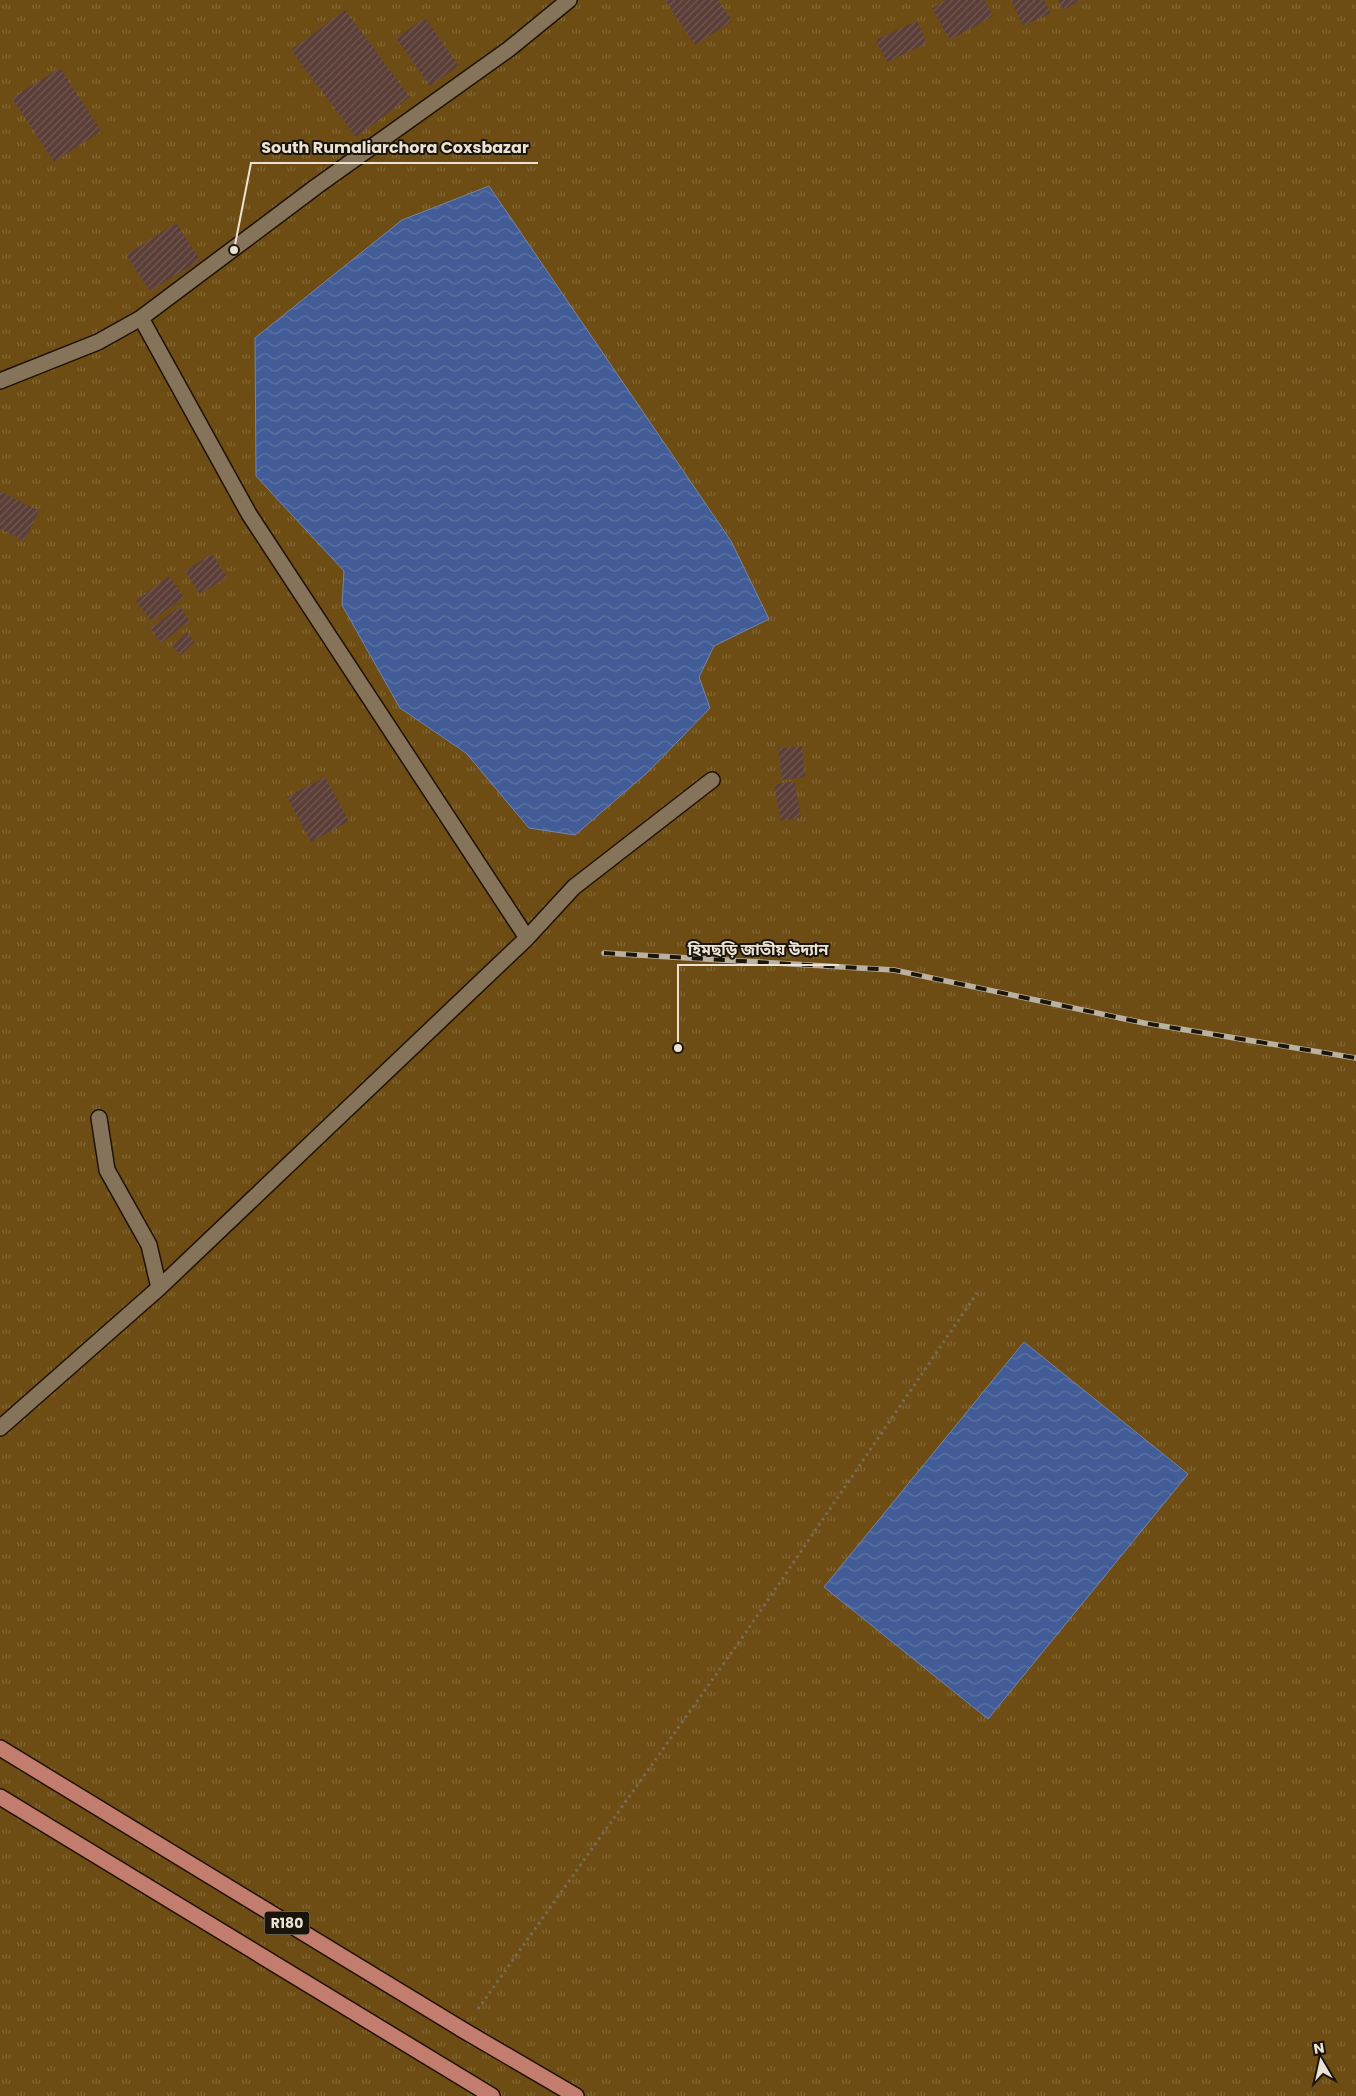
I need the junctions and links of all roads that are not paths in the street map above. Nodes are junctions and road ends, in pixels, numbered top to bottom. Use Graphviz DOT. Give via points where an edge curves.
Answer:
graph roads {
  1 [pos="569,0"];
  2 [pos="141,318"];
  3 [pos="0,381"];
  4 [pos="712,780"];
  5 [pos="527,938"];
  6 [pos="99,1118"];
  7 [pos="159,1288"];
  8 [pos="0,1428"];
  9 [pos="0,1748"];
  10 [pos="0,1797"];
  11 [pos="492,2096"];
  12 [pos="576,2096"];
  1 -- 2 [label="street" via="509,49 317,186"];
  2 -- 3 [label="street" via="98,342"];
  2 -- 5 [label="street" via="249,514"];
  4 -- 5 [label="street" via="574,887"];
  5 -- 7 [label="street"];
  6 -- 7 [label="street" via="107,1170 149,1245"];
  7 -- 8 [label="street"];
  9 -- 12 [label="main road, R180"];
  10 -- 11 [label="main road, R180"];
}
